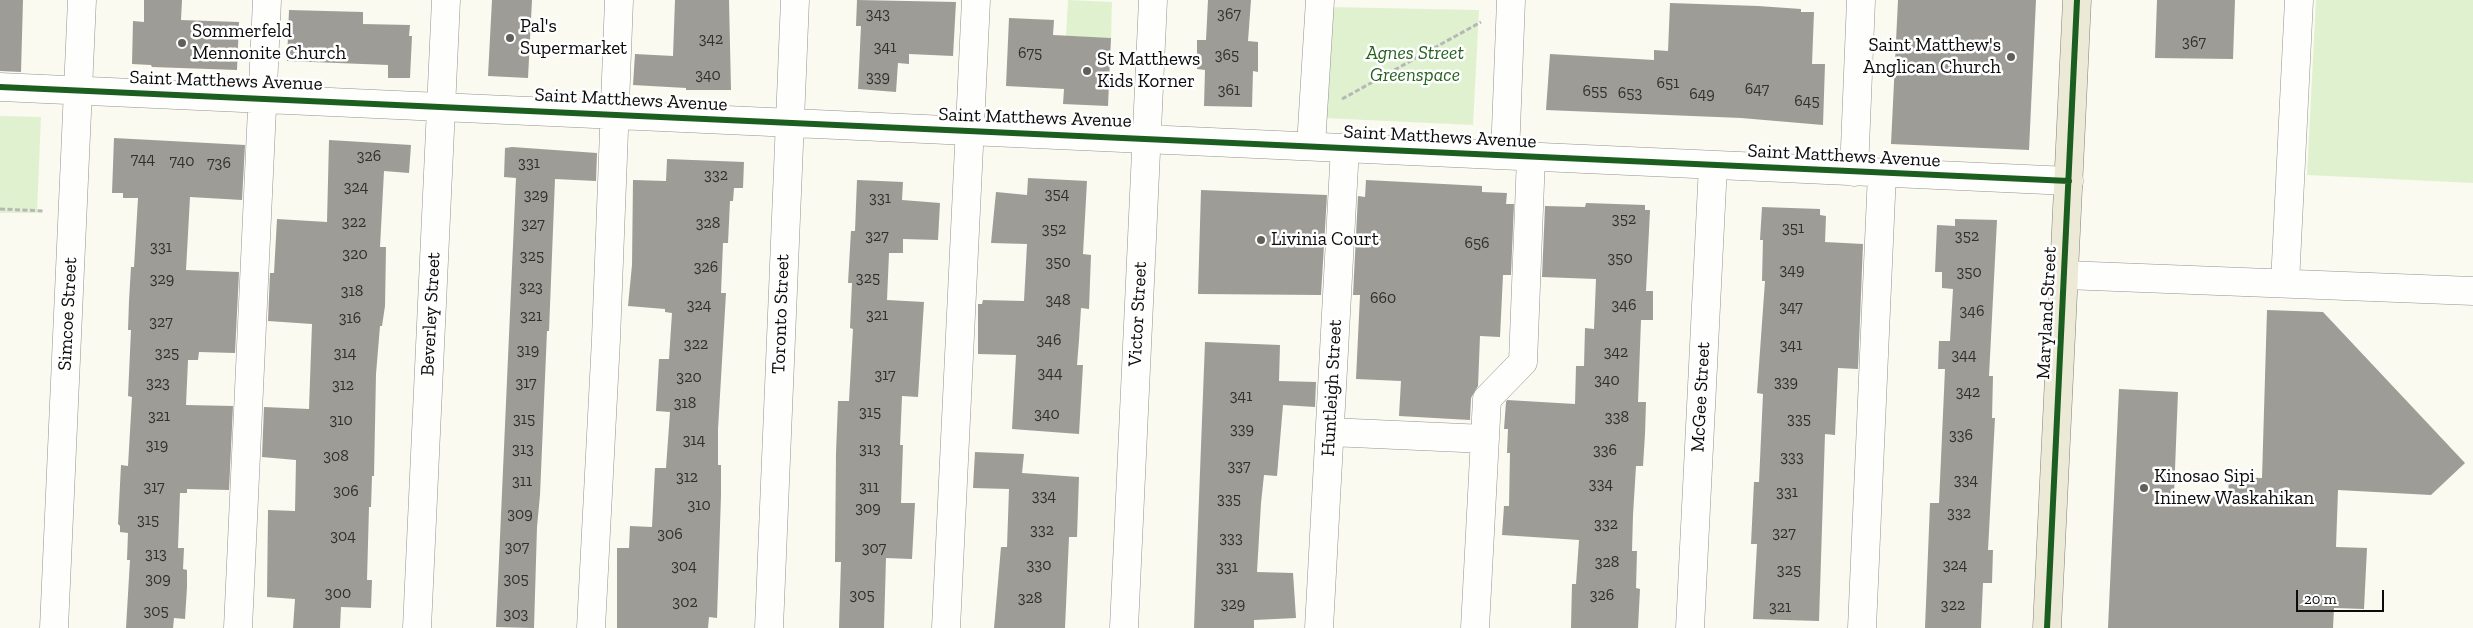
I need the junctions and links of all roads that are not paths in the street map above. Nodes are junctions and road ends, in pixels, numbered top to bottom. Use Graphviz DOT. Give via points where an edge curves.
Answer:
graph roads {
  1 [pos="82,0"];
  2 [pos="267,0"];
  3 [pos="446,0"];
  4 [pos="619,0"];
  5 [pos="796,0"];
  6 [pos="976,0"];
  7 [pos="1153,0"];
  8 [pos="1320,0"];
  9 [pos="1510,0"];
  10 [pos="1861,0"];
  11 [pos="2077,0"];
  12 [pos="2299,0"];
  13 [pos="0,87"];
  14 [pos="78,90"];
  15 [pos="263,97"];
  16 [pos="441,106"];
  17 [pos="614,115"];
  18 [pos="789,123"];
  19 [pos="970,131"];
  20 [pos="1147,138"];
  21 [pos="1311,146"];
  22 [pos="1345,148"];
  23 [pos="1518,156"];
  24 [pos="1713,165"];
  25 [pos="1854,172"];
  26 [pos="1882,173"];
  27 [pos="2069,181"];
  28 [pos="2065,275"];
  29 [pos="2285,283"];
  30 [pos="2473,291"];
  31 [pos="1330,432"];
  32 [pos="1485,439"];
  33 [pos="54,628"];
  34 [pos="238,628"];
  35 [pos="416,628"];
  36 [pos="591,628"];
  37 [pos="769,628"];
  38 [pos="946,628"];
  39 [pos="1124,628"];
  40 [pos="1320,628"];
  41 [pos="1476,628"];
  42 [pos="1690,628"];
  43 [pos="1862,628"];
  44 [pos="2047,628"];
  1 -- 14 [label="street, Simcoe Street"];
  2 -- 15 [label="street"];
  3 -- 16 [label="street, Beverley Street"];
  4 -- 17 [label="street"];
  5 -- 18 [label="street, Toronto Street"];
  6 -- 19 [label="street"];
  7 -- 20 [label="street, Victor Street"];
  8 -- 21 [label="street"];
  9 -- 23 [label="street"];
  10 -- 25 [label="street"];
  11 -- 27 [label="main road, Maryland Street"];
  12 -- 29 [label="street"];
  13 -- 14 [label="street, Saint Matthews Avenue"];
  14 -- 15 [label="street, Saint Matthews Avenue"];
  14 -- 33 [label="street, Simcoe Street"];
  15 -- 16 [label="street, Saint Matthews Avenue"];
  15 -- 34 [label="street"];
  16 -- 17 [label="street, Saint Matthews Avenue"];
  16 -- 35 [label="street, Beverley Street"];
  17 -- 18 [label="street, Saint Matthews Avenue"];
  17 -- 36 [label="street"];
  18 -- 19 [label="street, Saint Matthews Avenue"];
  18 -- 37 [label="street, Toronto Street"];
  19 -- 20 [label="street, Saint Matthews Avenue"];
  19 -- 38 [label="street"];
  20 -- 21 [label="street, Saint Matthews Avenue"];
  20 -- 39 [label="street, Victor Street"];
  21 -- 22 [label="street, Saint Matthews Avenue"];
  22 -- 23 [label="street, Saint Matthews Avenue"];
  22 -- 31 [label="street, Huntleigh Street"];
  23 -- 24 [label="street, Saint Matthews Avenue"];
  23 -- 32 [label="street" via="1523,362 1487,399"];
  24 -- 25 [label="street, Saint Matthews Avenue"];
  24 -- 42 [label="street, McGee Street"];
  25 -- 26 [label="street, Saint Matthews Avenue"];
  26 -- 27 [label="street, Saint Matthews Avenue"];
  26 -- 43 [label="street"];
  27 -- 28 [label="main road, Maryland Street"];
  28 -- 29 [label="street"];
  28 -- 44 [label="main road, Maryland Street"];
  29 -- 30 [label="street"];
  31 -- 32 [label="street"];
  31 -- 40 [label="street, Huntleigh Street"];
  32 -- 41 [label="street"];
}
